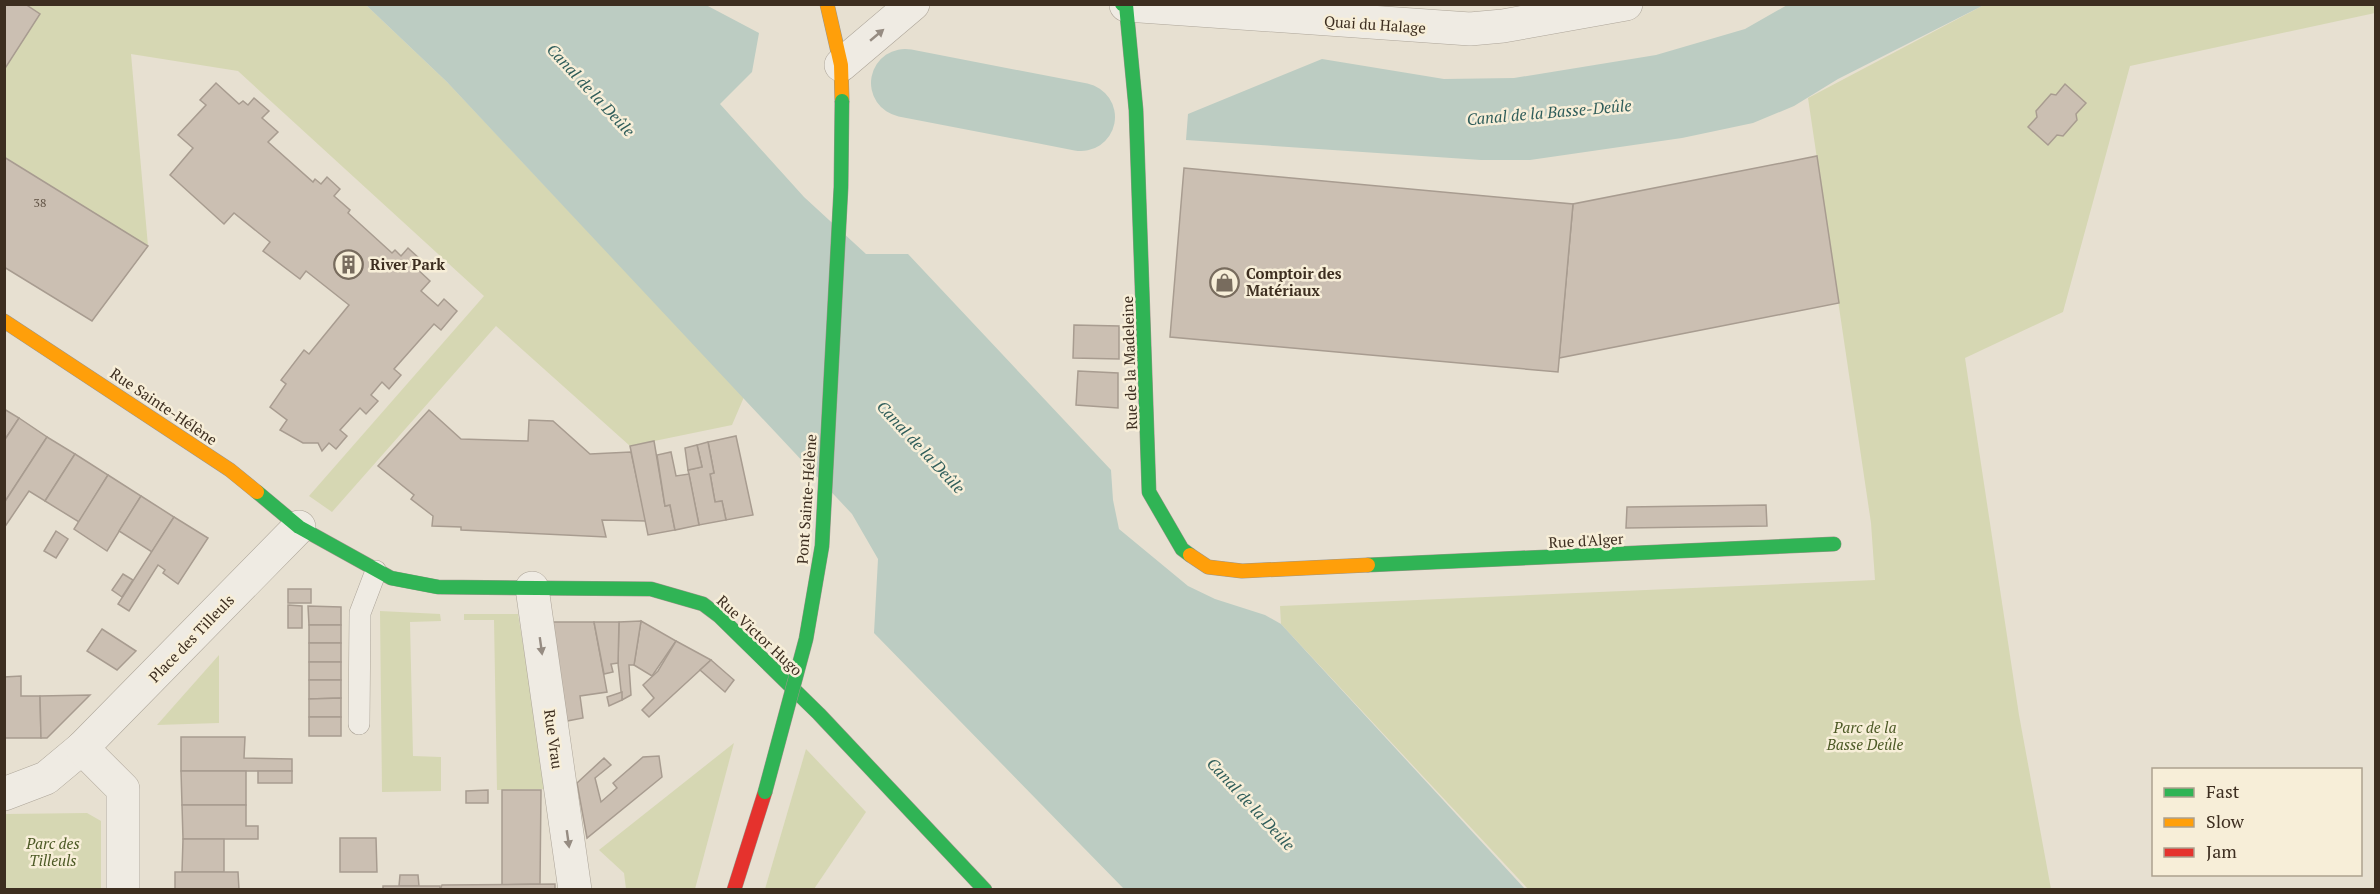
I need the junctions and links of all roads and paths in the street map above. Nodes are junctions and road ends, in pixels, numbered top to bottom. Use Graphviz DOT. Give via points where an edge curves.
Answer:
graph roads {
  1 [pos="827,4"];
  2 [pos="913,4"];
  3 [pos="1626,4"];
  4 [pos="1124,5"];
  5 [pos="841,65"];
  6 [pos="4,321"];
  7 [pos="299,527"];
  8 [pos="1834,544"];
  9 [pos="1339,568"];
  10 [pos="376,571"];
  11 [pos="532,588"];
  12 [pos="359,724"];
  13 [pos="82,748"];
  14 [pos="4,794"];
  15 [pos="123,890"];
  16 [pos="576,890"];
  17 [pos="734,890"];
  18 [pos="985,890"];
  1 -- 5 [label="street, Pont Sainte-Hélène"];
  5 -- 2 [label="street, one-way"];
  3 -- 4 [label="street, Quai du Halage" via="1470,29"];
  4 -- 9 [label="street, Rue de la Madeleine" via="1135,88 1149,492 1182,549 1208,567 1242,571"];
  5 -- 17 [label="street, Pont Sainte-Hélène, bridge" via="842,187 822,546 804,650"];
  6 -- 7 [label="street, Rue Sainte-Hélène" via="230,470"];
  7 -- 10 [label="street, Rue Victor Hugo"];
  7 -- 13 [label="street, Place des Tilleuls"];
  8 -- 9 [label="street, Rue d'Alger"];
  10 -- 11 [label="street, Rue Victor Hugo" via="422,586"];
  10 -- 12 [label="lane" via="360,613"];
  11 -- 16 [label="street, Rue Vrau, one-way"];
  11 -- 18 [label="street, Rue Victor Hugo" via="651,589 703,604 819,714"];
  13 -- 14 [label="street, Place des Tilleuls" via="46,778"];
  13 -- 15 [label="street" via="123,789"];
}
